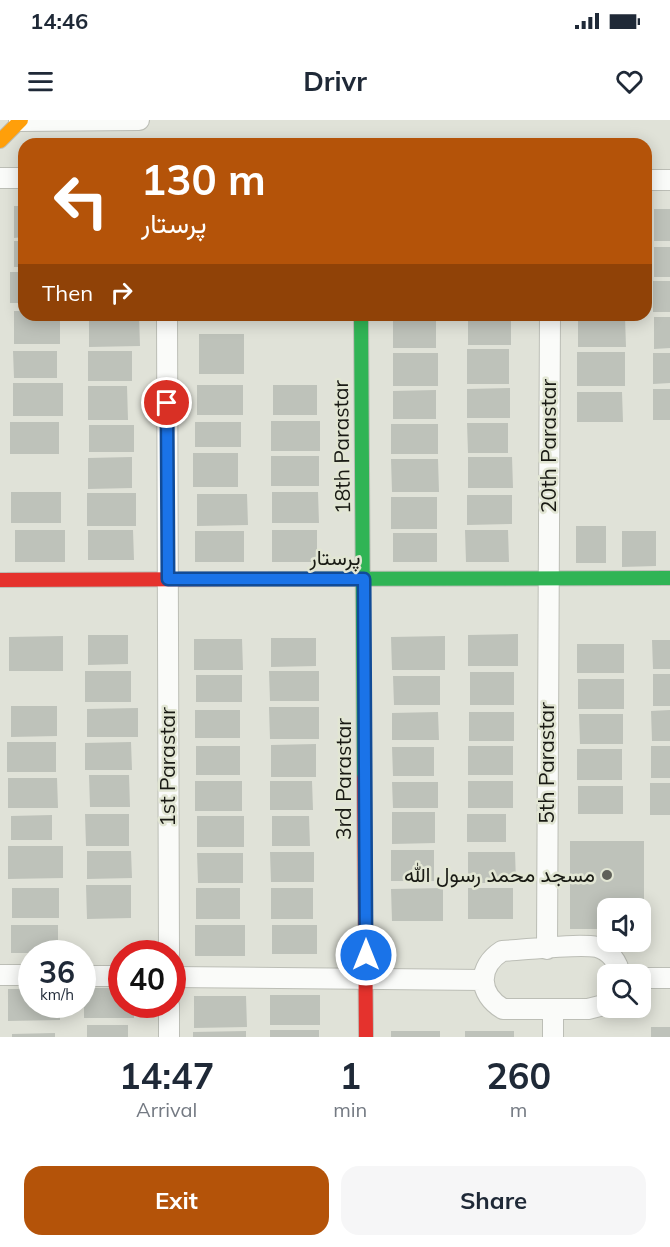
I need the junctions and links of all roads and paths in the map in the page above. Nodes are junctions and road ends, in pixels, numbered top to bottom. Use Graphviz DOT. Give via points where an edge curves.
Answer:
graph roads {
  1 [pos="139,120"];
  2 [pos="20,121"];
  3 [pos="0,141"];
  4 [pos="0,178"];
  5 [pos="18,178"];
  6 [pos="652,180"];
  7 [pos="670,180"];
  8 [pos="167,321"];
  9 [pos="361,321"];
  10 [pos="550,321"];
  11 [pos="549,578"];
  12 [pos="670,578"];
  13 [pos="168,579"];
  14 [pos="364,579"];
  15 [pos="0,580"];
  16 [pos="169,940"];
  17 [pos="547,949"];
  18 [pos="616,964"];
  19 [pos="0,975"];
  20 [pos="18,975"];
  21 [pos="186,977"];
  22 [pos="367,978"];
  23 [pos="651,978"];
  24 [pos="670,978"];
  25 [pos="483,980"];
  26 [pos="597,1007"];
  27 [pos="554,1009"];
  28 [pos="169,1018"];
  29 [pos="169,1037"];
  30 [pos="366,1037"];
  31 [pos="553,1037"];
  1 -- 2 [label="street"];
  2 -- 3 [label="street"];
  4 -- 5 [label="street"];
  6 -- 7 [label="street"];
  8 -- 13 [label="street, 1st Parastar"];
  9 -- 14 [label="street, 18th Parastar"];
  10 -- 11 [label="street, 20th Parastar"];
  11 -- 12 [label="street, پرستار"];
  11 -- 14 [label="street, پرستار"];
  11 -- 17 [label="street, 5th Parastar"];
  13 -- 14 [label="street, پرستار"];
  13 -- 15 [label="street, پرستار"];
  13 -- 16 [label="street, 1st Parastar"];
  14 -- 22 [label="street, 3rd Parastar"];
  17 -- 18 [label="street" via="597,947"];
  17 -- 25 [label="street" via="501,951 486,965"];
  19 -- 20 [label="street"];
  21 -- 22 [label="street"];
  22 -- 25 [label="street"];
  22 -- 30 [label="street, 3rd Parastar"];
  23 -- 24 [label="street"];
  25 -- 27 [label="street" via="487,995 503,1009"];
  26 -- 27 [label="street"];
  27 -- 31 [label="street"];
  28 -- 29 [label="street"];
}
